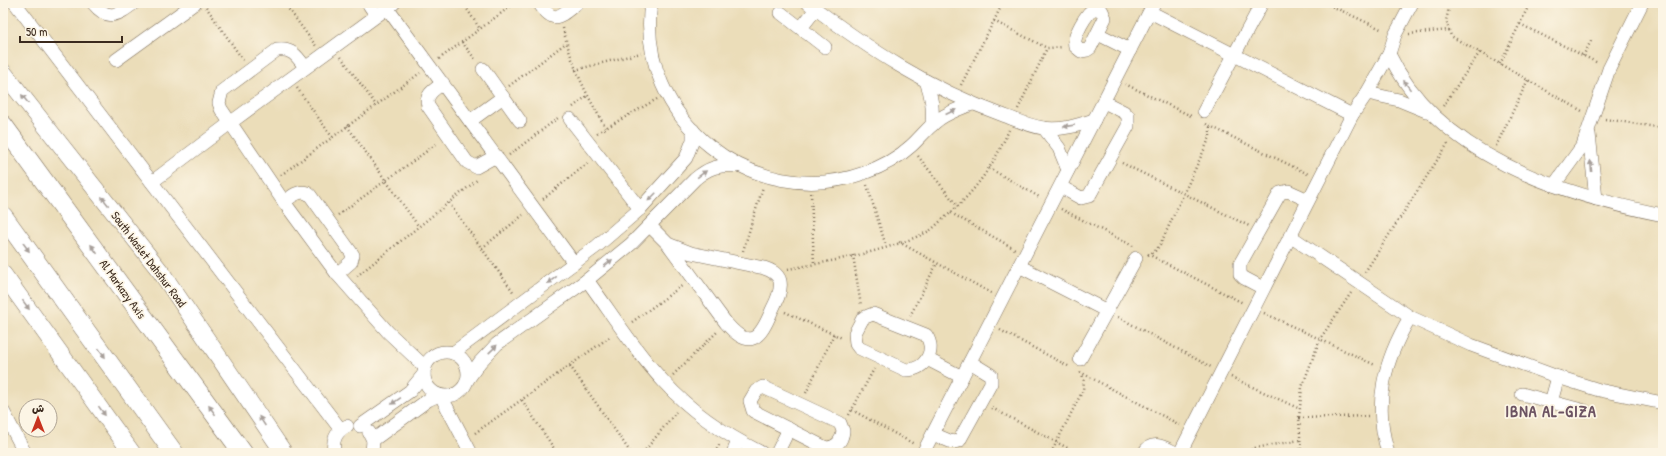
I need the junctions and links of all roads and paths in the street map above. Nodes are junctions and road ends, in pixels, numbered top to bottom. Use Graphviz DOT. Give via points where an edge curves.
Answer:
graph roads {
  1 [pos="15,3"];
  2 [pos="93,3"];
  3 [pos="134,3"];
  4 [pos="195,3"];
  5 [pos="204,3"];
  6 [pos="284,3"];
  7 [pos="368,3"];
  8 [pos="462,3"];
  9 [pos="515,3"];
  10 [pos="539,3"];
  11 [pos="577,3"];
  12 [pos="651,3"];
  13 [pos="1003,3"];
  14 [pos="1262,3"];
  15 [pos="1325,3"];
  16 [pos="1412,3"];
  17 [pos="1450,3"];
  18 [pos="1525,3"];
  19 [pos="1642,3"];
  20 [pos="1529,4"];
  21 [pos="390,5"];
  22 [pos="812,6"];
  23 [pos="1152,7"];
  24 [pos="781,13"];
  25 [pos="376,15"];
  26 [pos="560,16"];
  27 [pos="994,21"];
  28 [pos="1520,24"];
  29 [pos="801,28"];
  30 [pos="480,29"];
  31 [pos="1449,30"];
  32 [pos="1098,34"];
  33 [pos="1395,35"];
  34 [pos="1591,40"];
  35 [pos="462,42"];
  36 [pos="566,43"];
  37 [pos="1074,44"];
  38 [pos="333,47"];
  39 [pos="825,47"];
  40 [pos="1046,48"];
  41 [pos="651,50"];
  42 [pos="1130,50"];
  43 [pos="1480,52"];
  44 [pos="1388,54"];
  45 [pos="322,55"];
  46 [pos="1235,55"];
  47 [pos="1583,56"];
  48 [pos="116,60"];
  49 [pos="1500,64"];
  50 [pos="430,66"];
  51 [pos="305,67"];
  52 [pos="483,69"];
  53 [pos="1610,69"];
  54 [pos="250,70"];
  55 [pos="575,70"];
  56 [pos="3,72"];
  57 [pos="290,78"];
  58 [pos="1116,80"];
  59 [pos="1528,80"];
  60 [pos="926,81"];
  61 [pos="443,83"];
  62 [pos="666,94"];
  63 [pos="1367,94"];
  64 [pos="501,95"];
  65 [pos="587,96"];
  66 [pos="956,96"];
  67 [pos="1104,102"];
  68 [pos="972,104"];
  69 [pos="376,105"];
  70 [pos="567,115"];
  71 [pos="1352,115"];
  72 [pos="1433,115"];
  73 [pos="1201,118"];
  74 [pos="1593,118"];
  75 [pos="1013,119"];
  76 [pos="1094,120"];
  77 [pos="470,121"];
  78 [pos="520,121"];
  79 [pos="230,122"];
  80 [pos="3,125"];
  81 [pos="932,125"];
  82 [pos="347,126"];
  83 [pos="1210,126"];
  84 [pos="606,128"];
  85 [pos="1044,128"];
  86 [pos="1663,128"];
  87 [pos="693,130"];
  88 [pos="1589,132"];
  89 [pos="448,135"];
  90 [pos="332,137"];
  91 [pos="586,139"];
  92 [pos="910,147"];
  93 [pos="1491,157"];
  94 [pos="1111,158"];
  95 [pos="498,159"];
  96 [pos="739,166"];
  97 [pos="989,168"];
  98 [pos="1068,170"];
  99 [pos="864,173"];
  100 [pos="766,177"];
  101 [pos="1319,179"];
  102 [pos="386,181"];
  103 [pos="152,182"];
  104 [pos="270,182"];
  105 [pos="810,183"];
  106 [pos="1554,185"];
  107 [pos="1061,187"];
  108 [pos="1184,194"];
  109 [pos="1596,199"];
  110 [pos="1308,200"];
  111 [pos="284,202"];
  112 [pos="449,203"];
  113 [pos="1052,204"];
  114 [pos="958,207"];
  115 [pos="640,209"];
  116 [pos="951,213"];
  117 [pos="1663,215"];
  118 [pos="3,216"];
  119 [pos="330,221"];
  120 [pos="650,226"];
  121 [pos="419,227"];
  122 [pos="1258,231"];
  123 [pos="1290,236"];
  124 [pos="899,242"];
  125 [pos="668,244"];
  126 [pos="886,246"];
  127 [pos="1138,252"];
  128 [pos="1150,254"];
  129 [pos="853,255"];
  130 [pos="1022,260"];
  131 [pos="574,263"];
  132 [pos="739,263"];
  133 [pos="937,263"];
  134 [pos="814,265"];
  135 [pos="774,272"];
  136 [pos="3,274"];
  137 [pos="337,274"];
  138 [pos="693,278"];
  139 [pos="587,280"];
  140 [pos="346,285"];
  141 [pos="1263,288"];
  142 [pos="1002,299"];
  143 [pos="521,303"];
  144 [pos="774,307"];
  145 [pos="1253,308"];
  146 [pos="1107,311"];
  147 [pos="1410,317"];
  148 [pos="863,318"];
  149 [pos="726,323"];
  150 [pos="989,325"];
  151 [pos="905,326"];
  152 [pos="622,328"];
  153 [pos="834,334"];
  154 [pos="856,344"];
  155 [pos="453,353"];
  156 [pos="880,358"];
  157 [pos="927,359"];
  158 [pos="1080,360"];
  159 [pos="970,362"];
  160 [pos="570,366"];
  161 [pos="1385,370"];
  162 [pos="424,371"];
  163 [pos="1221,372"];
  164 [pos="1082,373"];
  165 [pos="962,378"];
  166 [pos="1558,378"];
  167 [pos="468,379"];
  168 [pos="665,384"];
  169 [pos="1522,394"];
  170 [pos="440,396"];
  171 [pos="522,400"];
  172 [pos="684,402"];
  173 [pos="981,402"];
  174 [pos="1551,402"];
  175 [pos="1663,403"];
  176 [pos="800,404"];
  177 [pos="1300,409"];
  178 [pos="852,410"];
  179 [pos="3,411"];
  180 [pos="1585,412"];
  181 [pos="1381,415"];
  182 [pos="1299,418"];
  183 [pos="360,426"];
  184 [pos="842,427"];
  185 [pos="790,429"];
  186 [pos="341,430"];
  187 [pos="1191,431"];
  188 [pos="933,434"];
  189 [pos="1300,440"];
  190 [pos="465,441"];
  191 [pos="738,441"];
  192 [pos="1057,441"];
  193 [pos="373,447"];
  194 [pos="924,452"];
  195 [pos="25,453"];
  196 [pos="132,453"];
  197 [pos="174,453"];
  198 [pos="243,453"];
  199 [pos="284,453"];
  200 [pos="335,453"];
  201 [pos="471,453"];
  202 [pos="557,453"];
  203 [pos="631,453"];
  204 [pos="643,453"];
  205 [pos="732,453"];
  206 [pos="762,453"];
  207 [pos="777,453"];
  208 [pos="1051,453"];
  209 [pos="1078,453"];
  210 [pos="1144,453"];
  211 [pos="1176,453"];
  212 [pos="1180,453"];
  213 [pos="1244,453"];
  214 [pos="1388,453"];
  1 -- 103 [label="street"];
  2 -- 3 [label="street" via="102,13 113,15"];
  4 -- 48 [label="street"];
  5 -- 54 [label="path"];
  6 -- 45 [label="path"];
  7 -- 25 [label="street"];
  8 -- 30 [label="path"];
  9 -- 30 [label="path"];
  10 -- 26 [label="street" via="546,14"];
  11 -- 26 [label="street"];
  12 -- 41 [label="street"];
  13 -- 27 [label="path"];
  14 -- 46 [label="street"];
  15 -- 33 [label="path"];
  16 -- 33 [label="street"];
  17 -- 31 [label="path" via="1446,21"];
  18 -- 20 [label="path"];
  19 -- 53 [label="street"];
  20 -- 28 [label="path"];
  21 -- 25 [label="street"];
  21 -- 50 [label="street"];
  22 -- 29 [label="street"];
  22 -- 60 [label="street" via="880,54"];
  23 -- 42 [label="street"];
  23 -- 46 [label="street"];
  24 -- 29 [label="street"];
  25 -- 38 [label="street"];
  26 -- 36 [label="path"];
  27 -- 40 [label="path"];
  27 -- 66 [label="path"];
  28 -- 47 [label="path"];
  28 -- 49 [label="path"];
  29 -- 39 [label="street"];
  30 -- 35 [label="path"];
  31 -- 33 [label="path"];
  31 -- 43 [label="path" via="1451,36"];
  32 -- 37 [label="street" via="1087,50 1081,51"];
  32 -- 37 [label="street" via="1105,16 1102,11 1095,8 1088,13"];
  32 -- 42 [label="street"];
  33 -- 44 [label="street"];
  34 -- 47 [label="path"];
  35 -- 50 [label="path"];
  35 -- 52 [label="path"];
  36 -- 55 [label="path"];
  36 -- 64 [label="path"];
  37 -- 40 [label="path"];
  38 -- 45 [label="street"];
  38 -- 69 [label="path"];
  40 -- 75 [label="path"];
  41 -- 55 [label="path"];
  41 -- 62 [label="street"];
  42 -- 58 [label="street"];
  43 -- 49 [label="path"];
  43 -- 72 [label="path"];
  44 -- 63 [label="street"];
  72 -- 44 [label="street, one-way" via="1406,84"];
  45 -- 51 [label="street"];
  46 -- 71 [label="street"];
  46 -- 73 [label="street"];
  47 -- 53 [label="path"];
  49 -- 59 [label="path"];
  50 -- 61 [label="street"];
  50 -- 69 [label="path"];
  51 -- 54 [label="street" via="295,54 284,49 276,50"];
  51 -- 57 [label="street"];
  52 -- 64 [label="street"];
  53 -- 74 [label="street"];
  54 -- 79 [label="street" via="222,91 219,103"];
  55 -- 65 [label="path"];
  199 -- 56 [label="main road, South Waslet Dahshur Road, one-way" via="161,272"];
  57 -- 79 [label="street"];
  57 -- 90 [label="path"];
  58 -- 67 [label="street"];
  58 -- 73 [label="path"];
  59 -- 74 [label="path"];
  59 -- 93 [label="path"];
  60 -- 66 [label="street"];
  60 -- 81 [label="street" via="932,95"];
  61 -- 77 [label="street"];
  61 -- 89 [label="street" via="428,95 426,102"];
  62 -- 84 [label="path"];
  62 -- 87 [label="street"];
  63 -- 71 [label="street"];
  63 -- 72 [label="street" via="1399,100"];
  64 -- 77 [label="street"];
  64 -- 78 [label="street"];
  65 -- 70 [label="path"];
  65 -- 84 [label="path"];
  66 -- 68 [label="street"];
  67 -- 76 [label="street"];
  67 -- 94 [label="street" via="1128,116 1128,126"];
  68 -- 75 [label="street"];
  81 -- 68 [label="street, one-way" via="944,116"];
  69 -- 82 [label="path"];
  70 -- 91 [label="street"];
  70 -- 95 [label="path"];
  71 -- 101 [label="street"];
  72 -- 93 [label="street"];
  73 -- 83 [label="path"];
  73 -- 83 [label="path"];
  74 -- 86 [label="path"];
  74 -- 88 [label="street"];
  75 -- 85 [label="street"];
  75 -- 97 [label="path" via="1000,151"];
  76 -- 85 [label="street, one-way"];
  76 -- 98 [label="street"];
  77 -- 95 [label="street"];
  79 -- 103 [label="street"];
  79 -- 104 [label="street"];
  198 -- 80 [label="highway, Al Markazy Axis, one-way"];
  81 -- 92 [label="street"];
  82 -- 90 [label="path"];
  82 -- 102 [label="path"];
  83 -- 101 [label="path"];
  83 -- 108 [label="path" via="1210,137"];
  84 -- 91 [label="path"];
  85 -- 98 [label="street" via="1059,148"];
  87 -- 96 [label="street" via="722,156"];
  87 -- 115 [label="street, one-way" via="686,158"];
  88 -- 106 [label="street" via="1575,157"];
  109 -- 88 [label="street, one-way"];
  89 -- 95 [label="street" via="471,165 476,167"];
  89 -- 102 [label="path"];
  90 -- 104 [label="path"];
  91 -- 115 [label="street"];
  92 -- 99 [label="street" via="881,166"];
  92 -- 114 [label="path"];
  93 -- 106 [label="street"];
  94 -- 107 [label="street" via="1089,196 1081,198"];
  94 -- 108 [label="path"];
  95 -- 112 [label="path"];
  95 -- 131 [label="street"];
  96 -- 100 [label="street"];
  120 -- 96 [label="street, one-way" via="678,195 706,170 716,166"];
  97 -- 113 [label="path"];
  97 -- 114 [label="path"];
  98 -- 107 [label="street"];
  99 -- 105 [label="street" via="828,182"];
  99 -- 126 [label="path"];
  100 -- 105 [label="street"];
  100 -- 132 [label="path"];
  101 -- 110 [label="street"];
  102 -- 119 [label="path"];
  102 -- 121 [label="path"];
  103 -- 186 [label="street"];
  104 -- 111 [label="street"];
  105 -- 134 [label="path"];
  106 -- 109 [label="street"];
  107 -- 113 [label="street"];
  108 -- 122 [label="path"];
  108 -- 128 [label="path" via="1160,245"];
  109 -- 117 [label="street"];
  110 -- 122 [label="street" via="1288,191 1280,193"];
  110 -- 123 [label="street"];
  111 -- 119 [label="street" via="302,191 307,193"];
  111 -- 137 [label="street"];
  112 -- 121 [label="path"];
  112 -- 143 [label="path"];
  113 -- 127 [label="path"];
  113 -- 130 [label="street"];
  114 -- 116 [label="path"];
  115 -- 131 [label="street"];
  116 -- 124 [label="path" via="929,230"];
  116 -- 130 [label="path"];
  118 -- 197 [label="highway, one-way"];
  119 -- 137 [label="street" via="353,255 351,262"];
  120 -- 125 [label="street"];
  139 -- 120 [label="street, one-way"];
  121 -- 140 [label="path"];
  122 -- 141 [label="street" via="1240,264 1240,274"];
  123 -- 141 [label="street"];
  123 -- 147 [label="street"];
  124 -- 126 [label="path"];
  124 -- 133 [label="path"];
  125 -- 132 [label="street" via="691,253"];
  125 -- 138 [label="street"];
  126 -- 129 [label="path"];
  127 -- 128 [label="path"];
  127 -- 128 [label="path"];
  127 -- 146 [label="street"];
  128 -- 145 [label="path"];
  129 -- 134 [label="path"];
  129 -- 148 [label="path"];
  130 -- 142 [label="street"];
  130 -- 146 [label="street"];
  131 -- 143 [label="street, one-way"];
  132 -- 135 [label="street"];
  133 -- 142 [label="path"];
  133 -- 151 [label="path"];
  134 -- 135 [label="path"];
  135 -- 144 [label="street" via="779,279 780,288"];
  136 -- 196 [label="main road, one-way"];
  137 -- 140 [label="street"];
  138 -- 149 [label="street"];
  138 -- 152 [label="path"];
  139 -- 152 [label="street"];
  167 -- 139 [label="street, one-way" via="498,344"];
  140 -- 162 [label="street"];
  141 -- 145 [label="street"];
  142 -- 150 [label="street"];
  143 -- 155 [label="street"];
  144 -- 149 [label="street" via="765,328 758,336 747,339 736,336"];
  144 -- 153 [label="path"];
  145 -- 161 [label="path"];
  145 -- 163 [label="street"];
  146 -- 158 [label="street"];
  146 -- 163 [label="path"];
  147 -- 161 [label="street" via="1395,342"];
  147 -- 166 [label="street" via="1471,345"];
  148 -- 151 [label="street" via="879,314"];
  148 -- 154 [label="street" via="855,333"];
  149 -- 168 [label="path"];
  150 -- 159 [label="street"];
  150 -- 164 [label="path"];
  151 -- 157 [label="street" via="926,335 930,340 931,353"];
  152 -- 160 [label="path"];
  152 -- 168 [label="street"];
  153 -- 154 [label="path"];
  153 -- 176 [label="path"];
  154 -- 156 [label="street"];
  155 -- 162 [label="street" via="439,353 428,361"];
  155 -- 167 [label="street" via="464,360"];
  156 -- 157 [label="street" via="906,370 919,368"];
  156 -- 178 [label="path"];
  157 -- 165 [label="street"];
  158 -- 164 [label="path"];
  159 -- 165 [label="street"];
  159 -- 173 [label="street" via="991,375 991,383"];
  160 -- 171 [label="path"];
  160 -- 203 [label="path"];
  161 -- 181 [label="street" via="1381,392"];
  162 -- 170 [label="street" via="428,387"];
  162 -- 183 [label="street, one-way" via="410,391"];
  163 -- 177 [label="path"];
  163 -- 187 [label="street"];
  164 -- 187 [label="path"];
  164 -- 192 [label="path" via="1083,390"];
  165 -- 188 [label="street"];
  166 -- 174 [label="street"];
  166 -- 175 [label="street" via="1599,390"];
  167 -- 170 [label="street" via="461,391 455,395"];
  168 -- 172 [label="street"];
  169 -- 174 [label="street"];
  170 -- 190 [label="street"];
  170 -- 193 [label="street" via="422,404"];
  171 -- 190 [label="path"];
  171 -- 202 [label="path"];
  172 -- 191 [label="street" via="704,419"];
  172 -- 204 [label="path"];
  173 -- 188 [label="street" via="959,441 952,442"];
  173 -- 192 [label="path"];
  174 -- 180 [label="street"];
  176 -- 184 [label="street" via="840,423"];
  176 -- 185 [label="street" via="763,387 756,390 750,401 753,411"];
  178 -- 184 [label="path"];
  178 -- 194 [label="path"];
  179 -- 195 [label="street"];
  181 -- 182 [label="path"];
  181 -- 214 [label="street"];
  183 -- 186 [label="street" via="350,426"];
  183 -- 193 [label="street" via="368,432"];
  184 -- 185 [label="street" via="841,439 831,448 826,448"];
  185 -- 207 [label="street"];
  186 -- 200 [label="street" via="335,438"];
  187 -- 212 [label="street"];
  188 -- 194 [label="street"];
  189 -- 213 [label="path" via="1256,448"];
  190 -- 201 [label="street"];
  191 -- 205 [label="street"];
  191 -- 206 [label="street"];
  192 -- 208 [label="path"];
  192 -- 209 [label="path"];
  210 -- 211 [label="street" via="1149,447 1158,445"];
}
